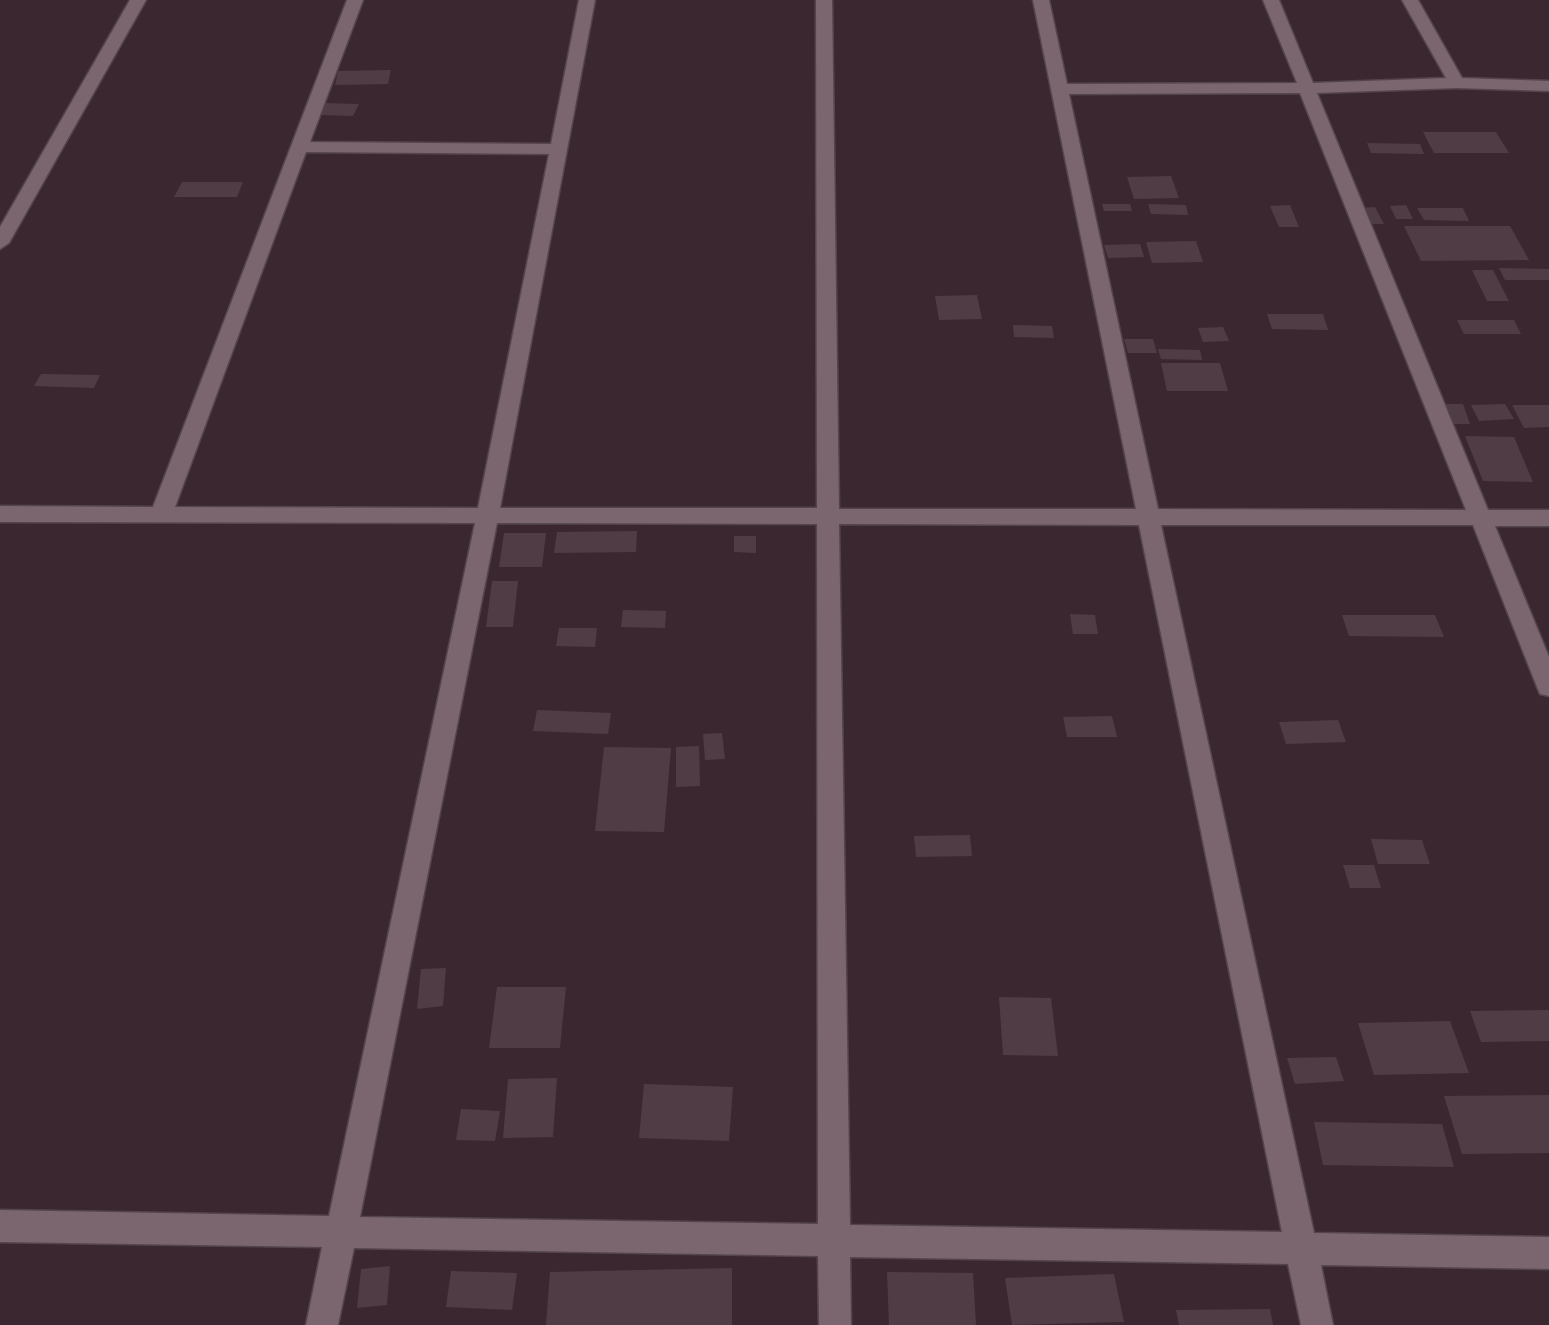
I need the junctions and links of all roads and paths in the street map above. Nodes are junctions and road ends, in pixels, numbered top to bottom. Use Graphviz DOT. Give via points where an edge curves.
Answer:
graph roads {
  1 [pos="138,0"];
  2 [pos="355,0"];
  3 [pos="587,0"];
  4 [pos="824,0"];
  5 [pos="1041,0"];
  6 [pos="1271,0"];
  7 [pos="1410,0"];
  8 [pos="1457,83"];
  9 [pos="1549,86"];
  10 [pos="1306,88"];
  11 [pos="1059,89"];
  12 [pos="300,147"];
  13 [pos="558,149"];
  14 [pos="0,243"];
  15 [pos="0,514"];
  16 [pos="161,514"];
  17 [pos="487,516"];
  18 [pos="828,517"];
  19 [pos="1148,517"];
  20 [pos="1480,517"];
  21 [pos="1549,518"];
  22 [pos="1549,687"];
  23 [pos="0,1226"];
  24 [pos="341,1232"];
  25 [pos="834,1240"];
  26 [pos="1300,1249"];
  27 [pos="1549,1253"];
  28 [pos="322,1325"];
  29 [pos="835,1325"];
  30 [pos="1317,1325"];
  1 -- 14 [label="street"];
  2 -- 12 [label="street"];
  3 -- 13 [label="street"];
  4 -- 18 [label="street"];
  5 -- 11 [label="street"];
  6 -- 10 [label="street"];
  7 -- 8 [label="street"];
  8 -- 9 [label="street"];
  8 -- 10 [label="street"];
  10 -- 11 [label="street"];
  10 -- 20 [label="street"];
  11 -- 19 [label="street"];
  12 -- 13 [label="street"];
  12 -- 16 [label="street"];
  13 -- 17 [label="street"];
  15 -- 16 [label="street"];
  16 -- 17 [label="street"];
  17 -- 18 [label="street"];
  17 -- 24 [label="street"];
  18 -- 19 [label="street"];
  18 -- 25 [label="street"];
  19 -- 20 [label="street"];
  19 -- 26 [label="street"];
  20 -- 21 [label="street"];
  20 -- 22 [label="street"];
  23 -- 24 [label="street"];
  24 -- 25 [label="street"];
  24 -- 28 [label="street"];
  25 -- 26 [label="street"];
  25 -- 29 [label="street"];
  26 -- 27 [label="street"];
  26 -- 30 [label="street"];
}
